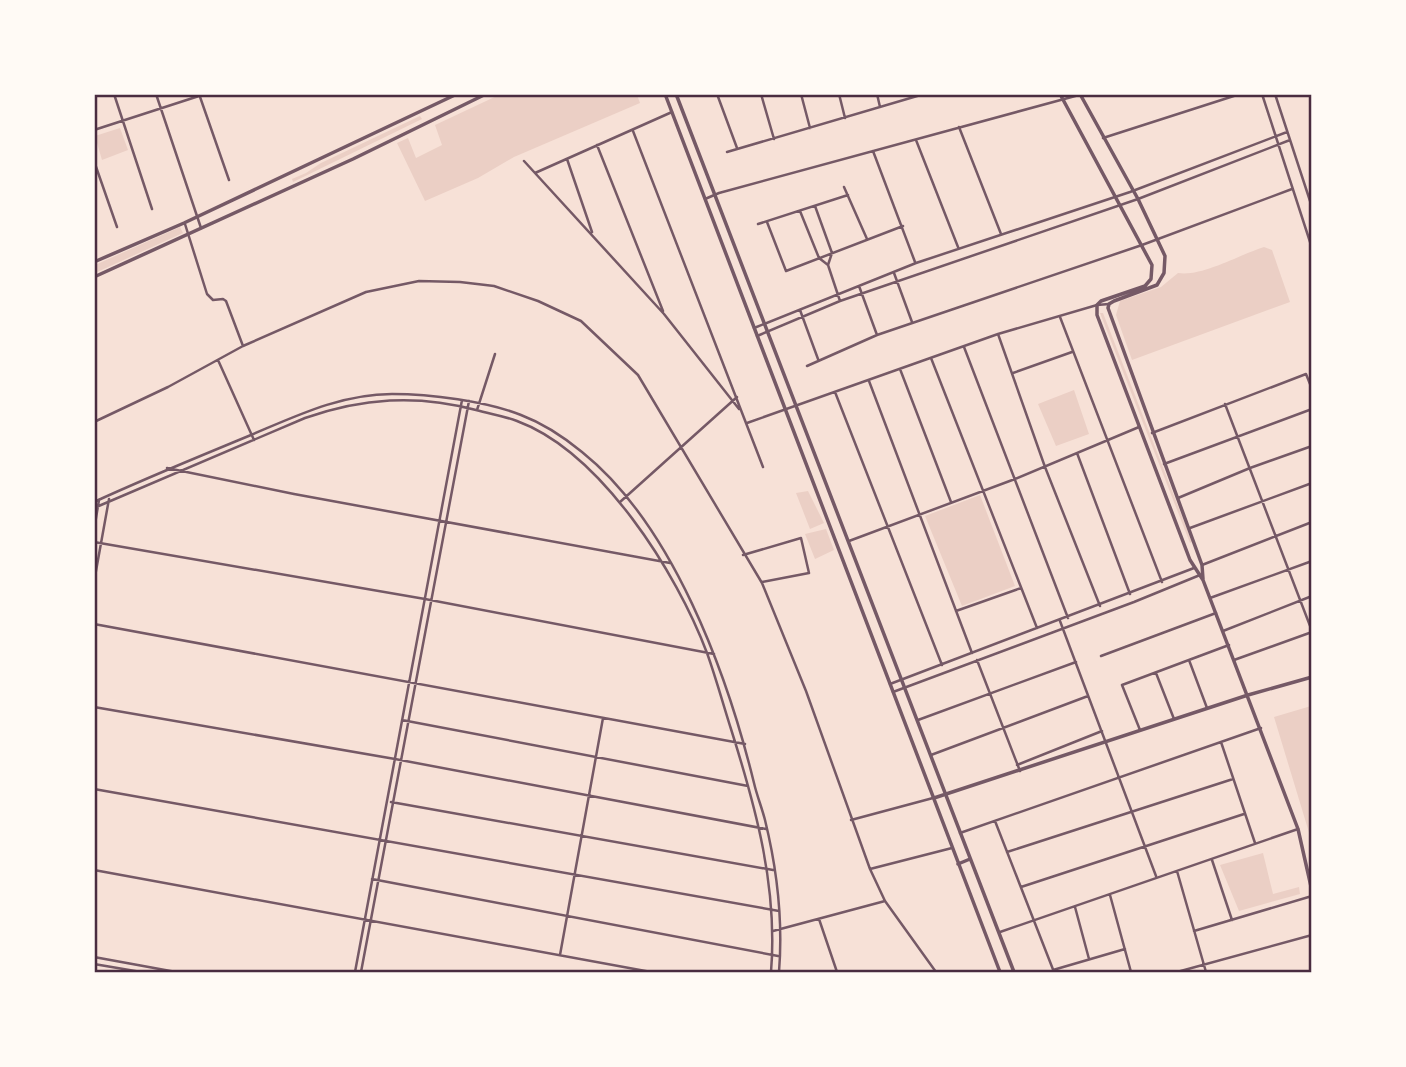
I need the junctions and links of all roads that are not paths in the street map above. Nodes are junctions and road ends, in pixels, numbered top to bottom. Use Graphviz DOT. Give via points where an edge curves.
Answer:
graph roads {
  1 [pos="114,94"];
  2 [pos="156,94"];
  3 [pos="457,94"];
  4 [pos="486,94"];
  5 [pos="665,94"];
  6 [pos="676,94"];
  7 [pos="717,94"];
  8 [pos="761,94"];
  9 [pos="801,94"];
  10 [pos="839,94"];
  11 [pos="877,94"];
  12 [pos="924,94"];
  13 [pos="1060,94"];
  14 [pos="1240,94"];
  15 [pos="1262,94"];
  16 [pos="1275,94"];
  17 [pos="199,95"];
  18 [pos="918,95"];
  19 [pos="1079,95"];
  20 [pos="1064,99"];
  21 [pos="880,107"];
  22 [pos="161,110"];
  23 [pos="672,112"];
  24 [pos="845,118"];
  25 [pos="123,121"];
  26 [pos="960,127"];
  27 [pos="810,128"];
  28 [pos="94,130"];
  29 [pos="633,131"];
  30 [pos="1287,132"];
  31 [pos="1276,136"];
  32 [pos="1104,138"];
  33 [pos="774,139"];
  34 [pos="916,140"];
  35 [pos="1290,140"];
  36 [pos="1278,144"];
  37 [pos="597,145"];
  38 [pos="737,148"];
  39 [pos="873,151"];
  40 [pos="727,152"];
  41 [pos="567,159"];
  42 [pos="524,160"];
  43 [pos="94,161"];
  44 [pos="1200,165"];
  45 [pos="535,173"];
  46 [pos="1204,173"];
  47 [pos="229,180"];
  48 [pos="844,187"];
  49 [pos="1292,189"];
  50 [pos="1131,191"];
  51 [pos="715,195"];
  52 [pos="848,195"];
  53 [pos="1118,195"];
  54 [pos="705,199"];
  55 [pos="1135,200"];
  56 [pos="1122,204"];
  57 [pos="815,206"];
  58 [pos="1311,207"];
  59 [pos="152,209"];
  60 [pos="800,211"];
  61 [pos="198,216"];
  62 [pos="767,222"];
  63 [pos="184,223"];
  64 [pos="758,224"];
  65 [pos="1029,225"];
  66 [pos="902,226"];
  67 [pos="117,228"];
  68 [pos="201,228"];
  69 [pos="188,234"];
  70 [pos="1001,234"];
  71 [pos="593,235"];
  72 [pos="1032,235"];
  73 [pos="867,239"];
  74 [pos="1156,240"];
  75 [pos="1143,245"];
  76 [pos="958,247"];
  77 [pos="1311,248"];
  78 [pos="832,253"];
  79 [pos="934,256"];
  80 [pos="819,258"];
  81 [pos="94,262"];
  82 [pos="916,263"];
  83 [pos="828,265"];
  84 [pos="938,266"];
  85 [pos="894,272"];
  86 [pos="94,277"];
  87 [pos="897,281"];
  88 [pos="859,286"];
  89 [pos="862,293"];
  90 [pos="838,294"];
  91 [pos="840,301"];
  92 [pos="1109,304"];
  93 [pos="1097,305"];
  94 [pos="800,310"];
  95 [pos="664,314"];
  96 [pos="803,316"];
  97 [pos="1059,316"];
  98 [pos="912,322"];
  99 [pos="764,324"];
  100 [pos="754,328"];
  101 [pos="768,331"];
  102 [pos="998,334"];
  103 [pos="877,335"];
  104 [pos="757,336"];
  105 [pos="243,346"];
  106 [pos="964,346"];
  107 [pos="1072,352"];
  108 [pos="495,354"];
  109 [pos="931,358"];
  110 [pos="218,360"];
  111 [pos="819,360"];
  112 [pos="1126,361"];
  113 [pos="1116,365"];
  114 [pos="807,366"];
  115 [pos="900,369"];
  116 [pos="1013,373"];
  117 [pos="869,380"];
  118 [pos="1311,389"];
  119 [pos="835,392"];
  120 [pos="425,395"];
  121 [pos="737,397"];
  122 [pos="463,400"];
  123 [pos="425,401"];
  124 [pos="469,401"];
  125 [pos="732,401"];
  126 [pos="335,402"];
  127 [pos="479,404"];
  128 [pos="1225,404"];
  129 [pos="461,406"];
  130 [pos="796,406"];
  131 [pos="336,407"];
  132 [pos="467,408"];
  133 [pos="1311,409"];
  134 [pos="477,410"];
  135 [pos="785,410"];
  136 [pos="741,411"];
  137 [pos="94,422"];
  138 [pos="747,423"];
  139 [pos="1139,427"];
  140 [pos="1153,433"];
  141 [pos="252,434"];
  142 [pos="556,435"];
  143 [pos="1238,436"];
  144 [pos="254,440"];
  145 [pos="1106,440"];
  146 [pos="552,442"];
  147 [pos="1311,446"];
  148 [pos="680,448"];
  149 [pos="1077,453"];
  150 [pos="1164,464"];
  151 [pos="763,467"];
  152 [pos="1045,467"];
  153 [pos="167,468"];
  154 [pos="1250,468"];
  155 [pos="179,471"];
  156 [pos="1015,479"];
  157 [pos="1311,483"];
  158 [pos="983,491"];
  159 [pos="109,495"];
  160 [pos="625,497"];
  161 [pos="1177,499"];
  162 [pos="109,500"];
  163 [pos="97,501"];
  164 [pos="1262,501"];
  165 [pos="620,502"];
  166 [pos="951,502"];
  167 [pos="97,507"];
  168 [pos="920,513"];
  169 [pos="440,519"];
  170 [pos="446,520"];
  171 [pos="1311,522"];
  172 [pos="887,525"];
  173 [pos="1188,528"];
  174 [pos="94,530"];
  175 [pos="1275,536"];
  176 [pos="94,542"];
  177 [pos="848,542"];
  178 [pos="102,543"];
  179 [pos="743,555"];
  180 [pos="1311,561"];
  181 [pos="661,562"];
  182 [pos="670,563"];
  183 [pos="1202,565"];
  184 [pos="1194,568"];
  185 [pos="1288,570"];
  186 [pos="1201,575"];
  187 [pos="94,582"];
  188 [pos="1162,582"];
  189 [pos="762,583"];
  190 [pos="1021,588"];
  191 [pos="1130,594"];
  192 [pos="1311,596"];
  193 [pos="1210,598"];
  194 [pos="425,599"];
  195 [pos="431,601"];
  196 [pos="1300,601"];
  197 [pos="1100,606"];
  198 [pos="956,611"];
  199 [pos="1216,613"];
  200 [pos="1068,618"];
  201 [pos="1060,621"];
  202 [pos="94,624"];
  203 [pos="1037,628"];
  204 [pos="1063,629"];
  205 [pos="1223,631"];
  206 [pos="1311,631"];
  207 [pos="1229,645"];
  208 [pos="706,652"];
  209 [pos="972,653"];
  210 [pos="714,654"];
  211 [pos="1101,656"];
  212 [pos="977,660"];
  213 [pos="1189,660"];
  214 [pos="1234,660"];
  215 [pos="1076,662"];
  216 [pos="942,665"];
  217 [pos="1156,672"];
  218 [pos="1311,677"];
  219 [pos="901,679"];
  220 [pos="409,681"];
  221 [pos="415,683"];
  222 [pos="890,684"];
  223 [pos="904,688"];
  224 [pos="893,692"];
  225 [pos="990,694"];
  226 [pos="1248,695"];
  227 [pos="1088,696"];
  228 [pos="94,707"];
  229 [pos="1207,708"];
  230 [pos="603,718"];
  231 [pos="1174,719"];
  232 [pos="402,720"];
  233 [pos="917,721"];
  234 [pos="408,722"];
  235 [pos="1261,728"];
  236 [pos="1003,729"];
  237 [pos="1140,730"];
  238 [pos="1102,731"];
  239 [pos="735,742"];
  240 [pos="1221,742"];
  241 [pos="1106,743"];
  242 [pos="745,744"];
  243 [pos="931,756"];
  244 [pos="596,757"];
  245 [pos="395,759"];
  246 [pos="401,760"];
  247 [pos="1017,765"];
  248 [pos="1020,771"];
  249 [pos="1119,778"];
  250 [pos="1233,779"];
  251 [pos="749,786"];
  252 [pos="755,787"];
  253 [pos="94,789"];
  254 [pos="945,795"];
  255 [pos="589,796"];
  256 [pos="933,798"];
  257 [pos="386,802"];
  258 [pos="392,803"];
  259 [pos="1132,812"];
  260 [pos="1244,814"];
  261 [pos="851,820"];
  262 [pos="995,821"];
  263 [pos="759,829"];
  264 [pos="766,829"];
  265 [pos="1298,829"];
  266 [pos="960,833"];
  267 [pos="581,836"];
  268 [pos="379,839"];
  269 [pos="386,839"];
  270 [pos="1255,844"];
  271 [pos="1145,846"];
  272 [pos="952,848"];
  273 [pos="1007,852"];
  274 [pos="970,859"];
  275 [pos="1211,859"];
  276 [pos="958,864"];
  277 [pos="767,869"];
  278 [pos="870,869"];
  279 [pos="94,870"];
  280 [pos="773,870"];
  281 [pos="1177,871"];
  282 [pos="575,875"];
  283 [pos="1156,878"];
  284 [pos="372,879"];
  285 [pos="378,881"];
  286 [pos="1021,887"];
  287 [pos="1110,894"];
  288 [pos="1311,894"];
  289 [pos="885,901"];
  290 [pos="1074,906"];
  291 [pos="773,911"];
  292 [pos="779,911"];
  293 [pos="567,917"];
  294 [pos="364,919"];
  295 [pos="819,919"];
  296 [pos="370,920"];
  297 [pos="1232,920"];
  298 [pos="1034,921"];
  299 [pos="779,930"];
  300 [pos="772,931"];
  301 [pos="1194,931"];
  302 [pos="999,933"];
  303 [pos="1311,935"];
  304 [pos="1125,949"];
  305 [pos="560,956"];
  306 [pos="772,956"];
  307 [pos="779,956"];
  308 [pos="96,957"];
  309 [pos="1089,959"];
  310 [pos="95,965"];
  311 [pos="1204,965"];
  312 [pos="1053,971"];
  313 [pos="141,972"];
  314 [pos="176,972"];
  315 [pos="355,972"];
  316 [pos="361,972"];
  317 [pos="651,972"];
  318 [pos="771,972"];
  319 [pos="779,972"];
  320 [pos="837,972"];
  321 [pos="936,972"];
  322 [pos="1000,972"];
  323 [pos="1014,972"];
  324 [pos="1131,972"];
  325 [pos="1177,972"];
  326 [pos="1206,972"];
  1 -- 25 [label="street"];
  2 -- 22 [label="street"];
  3 -- 61 [label="street"];
  4 -- 68 [label="street"];
  5 -- 23 [label="street"];
  6 -- 51 [label="street"];
  7 -- 38 [label="street"];
  8 -- 33 [label="street"];
  9 -- 27 [label="street"];
  10 -- 24 [label="street"];
  11 -- 21 [label="street"];
  12 -- 18 [label="street"];
  13 -- 20 [label="street"];
  14 -- 32 [label="street"];
  15 -- 31 [label="street"];
  16 -- 30 [label="street"];
  17 -- 22 [label="street"];
  17 -- 47 [label="street"];
  18 -- 21 [label="street"];
  19 -- 20 [label="street"];
  19 -- 32 [label="street"];
  20 -- 26 [label="street"];
  20 -- 53 [label="street"];
  21 -- 24 [label="street"];
  22 -- 25 [label="street"];
  22 -- 61 [label="street"];
  23 -- 29 [label="street"];
  23 -- 54 [label="street"];
  24 -- 27 [label="street"];
  25 -- 28 [label="street"];
  25 -- 59 [label="street"];
  26 -- 34 [label="street"];
  26 -- 70 [label="street"];
  27 -- 33 [label="street"];
  29 -- 37 [label="street"];
  29 -- 121 [label="street"];
  30 -- 31 [label="street"];
  30 -- 35 [label="street"];
  31 -- 36 [label="street"];
  31 -- 44 [label="street"];
  32 -- 50 [label="street"];
  33 -- 38 [label="street"];
  34 -- 39 [label="street"];
  34 -- 76 [label="street"];
  35 -- 36 [label="street"];
  35 -- 58 [label="street"];
  36 -- 46 [label="street"];
  36 -- 49 [label="street"];
  37 -- 41 [label="street"];
  37 -- 95 [label="street"];
  38 -- 40 [label="street"];
  39 -- 51 [label="street"];
  39 -- 66 [label="street"];
  41 -- 45 [label="street"];
  41 -- 71 [label="street"];
  42 -- 45 [label="street"];
  43 -- 67 [label="street"];
  44 -- 46 [label="street"];
  44 -- 50 [label="street"];
  45 -- 71 [label="street"];
  46 -- 55 [label="street"];
  48 -- 52 [label="street"];
  49 -- 74 [label="street"];
  49 -- 77 [label="street"];
  50 -- 53 [label="street"];
  50 -- 55 [label="street"];
  51 -- 54 [label="street"];
  51 -- 99 [label="street"];
  52 -- 57 [label="street"];
  52 -- 73 [label="street"];
  53 -- 56 [label="street"];
  53 -- 65 [label="street"];
  54 -- 100 [label="street"];
  55 -- 56 [label="street"];
  55 -- 74 [label="street"];
  56 -- 72 [label="street"];
  56 -- 75 [label="street"];
  57 -- 60 [label="street"];
  57 -- 78 [label="street"];
  60 -- 62 [label="street"];
  60 -- 80 [label="street"];
  61 -- 63 [label="street"];
  61 -- 68 [label="street"];
  62 -- 64 [label="street"];
  62 -- 80 [label="street" via="786,271"];
  63 -- 69 [label="street"];
  63 -- 81 [label="street"];
  65 -- 70 [label="street"];
  65 -- 72 [label="street"];
  66 -- 73 [label="street"];
  66 -- 82 [label="street"];
  68 -- 69 [label="street"];
  69 -- 86 [label="street"];
  69 -- 105 [label="street" via="207,294 213,300 226,301"];
  70 -- 76 [label="street"];
  71 -- 95 [label="street"];
  72 -- 84 [label="street"];
  73 -- 78 [label="street"];
  74 -- 75 [label="street"];
  74 -- 92 [label="street" via="1166,261 1157,285"];
  75 -- 93 [label="street" via="1152,265 1151,279 1145,286"];
  75 -- 98 [label="street"];
  76 -- 79 [label="street"];
  78 -- 80 [label="street"];
  78 -- 83 [label="street"];
  79 -- 82 [label="street"];
  79 -- 84 [label="street"];
  80 -- 83 [label="street"];
  82 -- 85 [label="street"];
  83 -- 90 [label="street"];
  84 -- 87 [label="street"];
  85 -- 87 [label="street"];
  85 -- 88 [label="street"];
  87 -- 89 [label="street"];
  87 -- 98 [label="street"];
  88 -- 89 [label="street"];
  88 -- 90 [label="street"];
  89 -- 91 [label="street"];
  89 -- 103 [label="street"];
  90 -- 91 [label="street"];
  90 -- 94 [label="street"];
  91 -- 96 [label="street"];
  92 -- 93 [label="street"];
  92 -- 112 [label="street"];
  93 -- 97 [label="street"];
  93 -- 113 [label="street"];
  94 -- 96 [label="street"];
  94 -- 99 [label="street"];
  95 -- 125 [label="street"];
  96 -- 101 [label="street"];
  96 -- 111 [label="street"];
  97 -- 102 [label="street"];
  97 -- 107 [label="street"];
  98 -- 103 [label="street"];
  99 -- 100 [label="street"];
  99 -- 101 [label="street"];
  100 -- 104 [label="street"];
  101 -- 104 [label="street"];
  101 -- 130 [label="street"];
  102 -- 106 [label="street"];
  102 -- 116 [label="street"];
  103 -- 111 [label="street"];
  104 -- 135 [label="street"];
  105 -- 110 [label="street"];
  105 -- 148 [label="street" via="366,292 419,281 494,286 581,321 638,375"];
  106 -- 109 [label="street"];
  106 -- 156 [label="street"];
  107 -- 116 [label="street"];
  107 -- 145 [label="street"];
  108 -- 127 [label="street"];
  109 -- 115 [label="street"];
  109 -- 158 [label="street"];
  110 -- 137 [label="street"];
  110 -- 141 [label="street"];
  111 -- 114 [label="street"];
  112 -- 113 [label="street"];
  112 -- 140 [label="street"];
  113 -- 139 [label="street"];
  115 -- 117 [label="street"];
  115 -- 166 [label="street"];
  116 -- 152 [label="street"];
  117 -- 119 [label="street"];
  117 -- 168 [label="street"];
  118 -- 128 [label="street" via="1307,373"];
  119 -- 130 [label="street"];
  119 -- 172 [label="street"];
  120 -- 122 [label="street"];
  120 -- 123 [label="street"];
  120 -- 126 [label="street" via="388,394"];
  121 -- 125 [label="street"];
  121 -- 136 [label="street"];
  122 -- 124 [label="street"];
  122 -- 129 [label="street"];
  123 -- 129 [label="street"];
  123 -- 131 [label="street" via="387,399"];
  124 -- 127 [label="street"];
  124 -- 132 [label="street"];
  125 -- 136 [label="street"];
  125 -- 148 [label="street"];
  126 -- 131 [label="street"];
  126 -- 141 [label="street"];
  127 -- 134 [label="street"];
  127 -- 142 [label="street" via="521,415"];
  128 -- 140 [label="street"];
  128 -- 143 [label="street"];
  129 -- 132 [label="street"];
  129 -- 169 [label="street"];
  130 -- 135 [label="street"];
  130 -- 177 [label="street"];
  131 -- 144 [label="street"];
  132 -- 134 [label="street"];
  132 -- 170 [label="street"];
  133 -- 143 [label="street"];
  134 -- 146 [label="street" via="518,421"];
  135 -- 138 [label="street"];
  135 -- 222 [label="street"];
  136 -- 138 [label="street"];
  138 -- 151 [label="street"];
  139 -- 145 [label="street"];
  139 -- 184 [label="street"];
  140 -- 150 [label="street"];
  141 -- 144 [label="street"];
  141 -- 153 [label="street"];
  142 -- 146 [label="street"];
  142 -- 160 [label="street" via="582,452"];
  143 -- 150 [label="street"];
  143 -- 154 [label="street"];
  144 -- 155 [label="street"];
  145 -- 149 [label="street"];
  145 -- 188 [label="street"];
  146 -- 165 [label="street" via="579,459"];
  147 -- 154 [label="street"];
  148 -- 160 [label="street"];
  148 -- 179 [label="street"];
  149 -- 152 [label="street"];
  149 -- 191 [label="street"];
  150 -- 161 [label="street"];
  152 -- 156 [label="street"];
  152 -- 197 [label="street"];
  153 -- 155 [label="street"];
  153 -- 159 [label="street"];
  154 -- 161 [label="street"];
  154 -- 164 [label="street"];
  155 -- 162 [label="street"];
  155 -- 169 [label="street"];
  156 -- 158 [label="street"];
  156 -- 200 [label="street"];
  157 -- 164 [label="street"];
  158 -- 166 [label="street"];
  158 -- 190 [label="street"];
  159 -- 162 [label="street"];
  159 -- 163 [label="street"];
  160 -- 165 [label="street"];
  160 -- 182 [label="street"];
  161 -- 173 [label="street"];
  162 -- 167 [label="street"];
  162 -- 178 [label="street"];
  163 -- 167 [label="street"];
  164 -- 173 [label="street"];
  164 -- 175 [label="street"];
  165 -- 181 [label="street"];
  166 -- 168 [label="street"];
  167 -- 174 [label="street"];
  168 -- 172 [label="street"];
  168 -- 198 [label="street"];
  169 -- 170 [label="street"];
  169 -- 194 [label="street"];
  170 -- 181 [label="street"];
  170 -- 195 [label="street"];
  171 -- 175 [label="street"];
  172 -- 177 [label="street"];
  172 -- 216 [label="street"];
  173 -- 183 [label="street"];
  175 -- 183 [label="street"];
  175 -- 185 [label="street"];
  176 -- 178 [label="street"];
  177 -- 219 [label="street"];
  178 -- 187 [label="street"];
  178 -- 194 [label="street"];
  179 -- 189 [label="street"];
  179 -- 189 [label="street" via="801,538 809,573"];
  180 -- 185 [label="street"];
  181 -- 182 [label="street"];
  181 -- 208 [label="street"];
  182 -- 210 [label="street"];
  183 -- 184 [label="street"];
  183 -- 186 [label="street"];
  184 -- 186 [label="street"];
  184 -- 188 [label="street"];
  185 -- 193 [label="street"];
  185 -- 196 [label="street"];
  186 -- 193 [label="street"];
  186 -- 204 [label="street"];
  188 -- 191 [label="street"];
  189 -- 261 [label="street"];
  190 -- 198 [label="street"];
  190 -- 203 [label="street"];
  191 -- 197 [label="street"];
  192 -- 196 [label="street"];
  193 -- 199 [label="street"];
  194 -- 195 [label="street"];
  194 -- 220 [label="street"];
  195 -- 208 [label="street"];
  195 -- 221 [label="street"];
  196 -- 205 [label="street"];
  196 -- 206 [label="street"];
  197 -- 200 [label="street"];
  198 -- 209 [label="street"];
  199 -- 205 [label="street"];
  199 -- 211 [label="street"];
  200 -- 201 [label="street"];
  201 -- 203 [label="street"];
  201 -- 204 [label="street"];
  202 -- 220 [label="street"];
  203 -- 209 [label="street"];
  204 -- 212 [label="street"];
  204 -- 215 [label="street"];
  205 -- 207 [label="street"];
  206 -- 214 [label="street"];
  207 -- 213 [label="street"];
  207 -- 214 [label="street"];
  208 -- 210 [label="street"];
  208 -- 239 [label="street"];
  209 -- 216 [label="street"];
  210 -- 242 [label="street"];
  212 -- 223 [label="street"];
  212 -- 225 [label="street"];
  213 -- 217 [label="street"];
  213 -- 229 [label="street"];
  214 -- 226 [label="street"];
  215 -- 225 [label="street"];
  215 -- 227 [label="street"];
  216 -- 219 [label="street"];
  217 -- 231 [label="street"];
  217 -- 237 [label="street" via="1122,685"];
  218 -- 226 [label="street"];
  219 -- 222 [label="street"];
  219 -- 223 [label="street"];
  220 -- 221 [label="street"];
  220 -- 232 [label="street"];
  221 -- 230 [label="street"];
  221 -- 234 [label="street"];
  222 -- 224 [label="street"];
  223 -- 224 [label="street"];
  223 -- 233 [label="street"];
  224 -- 256 [label="street"];
  225 -- 233 [label="street"];
  225 -- 236 [label="street"];
  226 -- 229 [label="street"];
  226 -- 235 [label="street"];
  227 -- 236 [label="street"];
  227 -- 238 [label="street"];
  228 -- 245 [label="street"];
  229 -- 231 [label="street"];
  230 -- 239 [label="street"];
  230 -- 244 [label="street"];
  231 -- 237 [label="street"];
  232 -- 234 [label="street"];
  232 -- 245 [label="street"];
  233 -- 243 [label="street"];
  234 -- 244 [label="street"];
  234 -- 246 [label="street"];
  235 -- 240 [label="street"];
  235 -- 265 [label="street"];
  236 -- 243 [label="street"];
  236 -- 247 [label="street"];
  237 -- 241 [label="street"];
  238 -- 241 [label="street"];
  238 -- 247 [label="street"];
  239 -- 242 [label="street"];
  239 -- 251 [label="street"];
  240 -- 249 [label="street"];
  240 -- 250 [label="street"];
  241 -- 248 [label="street"];
  241 -- 249 [label="street"];
  242 -- 252 [label="street"];
  243 -- 254 [label="street"];
  244 -- 251 [label="street"];
  244 -- 255 [label="street"];
  245 -- 246 [label="street"];
  245 -- 257 [label="street"];
  246 -- 255 [label="street"];
  246 -- 258 [label="street"];
  247 -- 248 [label="street"];
  248 -- 254 [label="street"];
  249 -- 259 [label="street"];
  249 -- 262 [label="street"];
  250 -- 259 [label="street"];
  250 -- 260 [label="street"];
  251 -- 252 [label="street"];
  251 -- 263 [label="street"];
  252 -- 264 [label="street"];
  253 -- 268 [label="street"];
  254 -- 256 [label="street"];
  254 -- 266 [label="street"];
  255 -- 263 [label="street"];
  255 -- 267 [label="street"];
  256 -- 261 [label="street"];
  256 -- 272 [label="street"];
  257 -- 258 [label="street"];
  257 -- 268 [label="street"];
  258 -- 267 [label="street"];
  258 -- 269 [label="street"];
  259 -- 271 [label="street"];
  259 -- 273 [label="street"];
  260 -- 270 [label="street"];
  260 -- 271 [label="street"];
  261 -- 278 [label="street"];
  262 -- 266 [label="street"];
  262 -- 273 [label="street"];
  263 -- 264 [label="street"];
  263 -- 277 [label="street"];
  264 -- 280 [label="street"];
  265 -- 270 [label="street"];
  265 -- 288 [label="street"];
  266 -- 274 [label="street"];
  267 -- 277 [label="street"];
  267 -- 282 [label="street"];
  268 -- 269 [label="street"];
  268 -- 284 [label="street"];
  269 -- 282 [label="street"];
  269 -- 285 [label="street"];
  270 -- 275 [label="street"];
  271 -- 283 [label="street"];
  271 -- 286 [label="street"];
  272 -- 276 [label="street"];
  272 -- 278 [label="street"];
  273 -- 286 [label="street"];
  274 -- 276 [label="street"];
  274 -- 302 [label="street"];
  275 -- 281 [label="street"];
  275 -- 297 [label="street"];
  276 -- 322 [label="street"];
  277 -- 280 [label="street"];
  277 -- 291 [label="street"];
  278 -- 289 [label="street"];
  279 -- 294 [label="street"];
  280 -- 292 [label="street"];
  281 -- 283 [label="street"];
  281 -- 301 [label="street"];
  282 -- 291 [label="street"];
  282 -- 293 [label="street"];
  283 -- 287 [label="street"];
  284 -- 285 [label="street"];
  284 -- 294 [label="street"];
  285 -- 293 [label="street"];
  285 -- 296 [label="street"];
  286 -- 298 [label="street"];
  287 -- 290 [label="street"];
  287 -- 304 [label="street"];
  288 -- 297 [label="street"];
  289 -- 295 [label="street"];
  289 -- 321 [label="street"];
  290 -- 298 [label="street"];
  290 -- 309 [label="street"];
  291 -- 292 [label="street"];
  291 -- 300 [label="street"];
  292 -- 299 [label="street"];
  293 -- 305 [label="street"];
  293 -- 306 [label="street"];
  294 -- 296 [label="street"];
  294 -- 315 [label="street"];
  295 -- 299 [label="street"];
  295 -- 320 [label="street"];
  296 -- 305 [label="street"];
  296 -- 316 [label="street"];
  297 -- 301 [label="street"];
  298 -- 302 [label="street"];
  298 -- 312 [label="street"];
  299 -- 300 [label="street"];
  299 -- 307 [label="street"];
  300 -- 306 [label="street"];
  301 -- 311 [label="street"];
  302 -- 323 [label="street"];
  303 -- 311 [label="street"];
  304 -- 309 [label="street"];
  304 -- 324 [label="street"];
  305 -- 317 [label="street"];
  306 -- 307 [label="street"];
  306 -- 318 [label="street"];
  307 -- 319 [label="street"];
  308 -- 310 [label="street"];
  308 -- 314 [label="street"];
  309 -- 312 [label="street"];
  310 -- 313 [label="street"];
  311 -- 325 [label="street"];
  311 -- 326 [label="street"];
}
